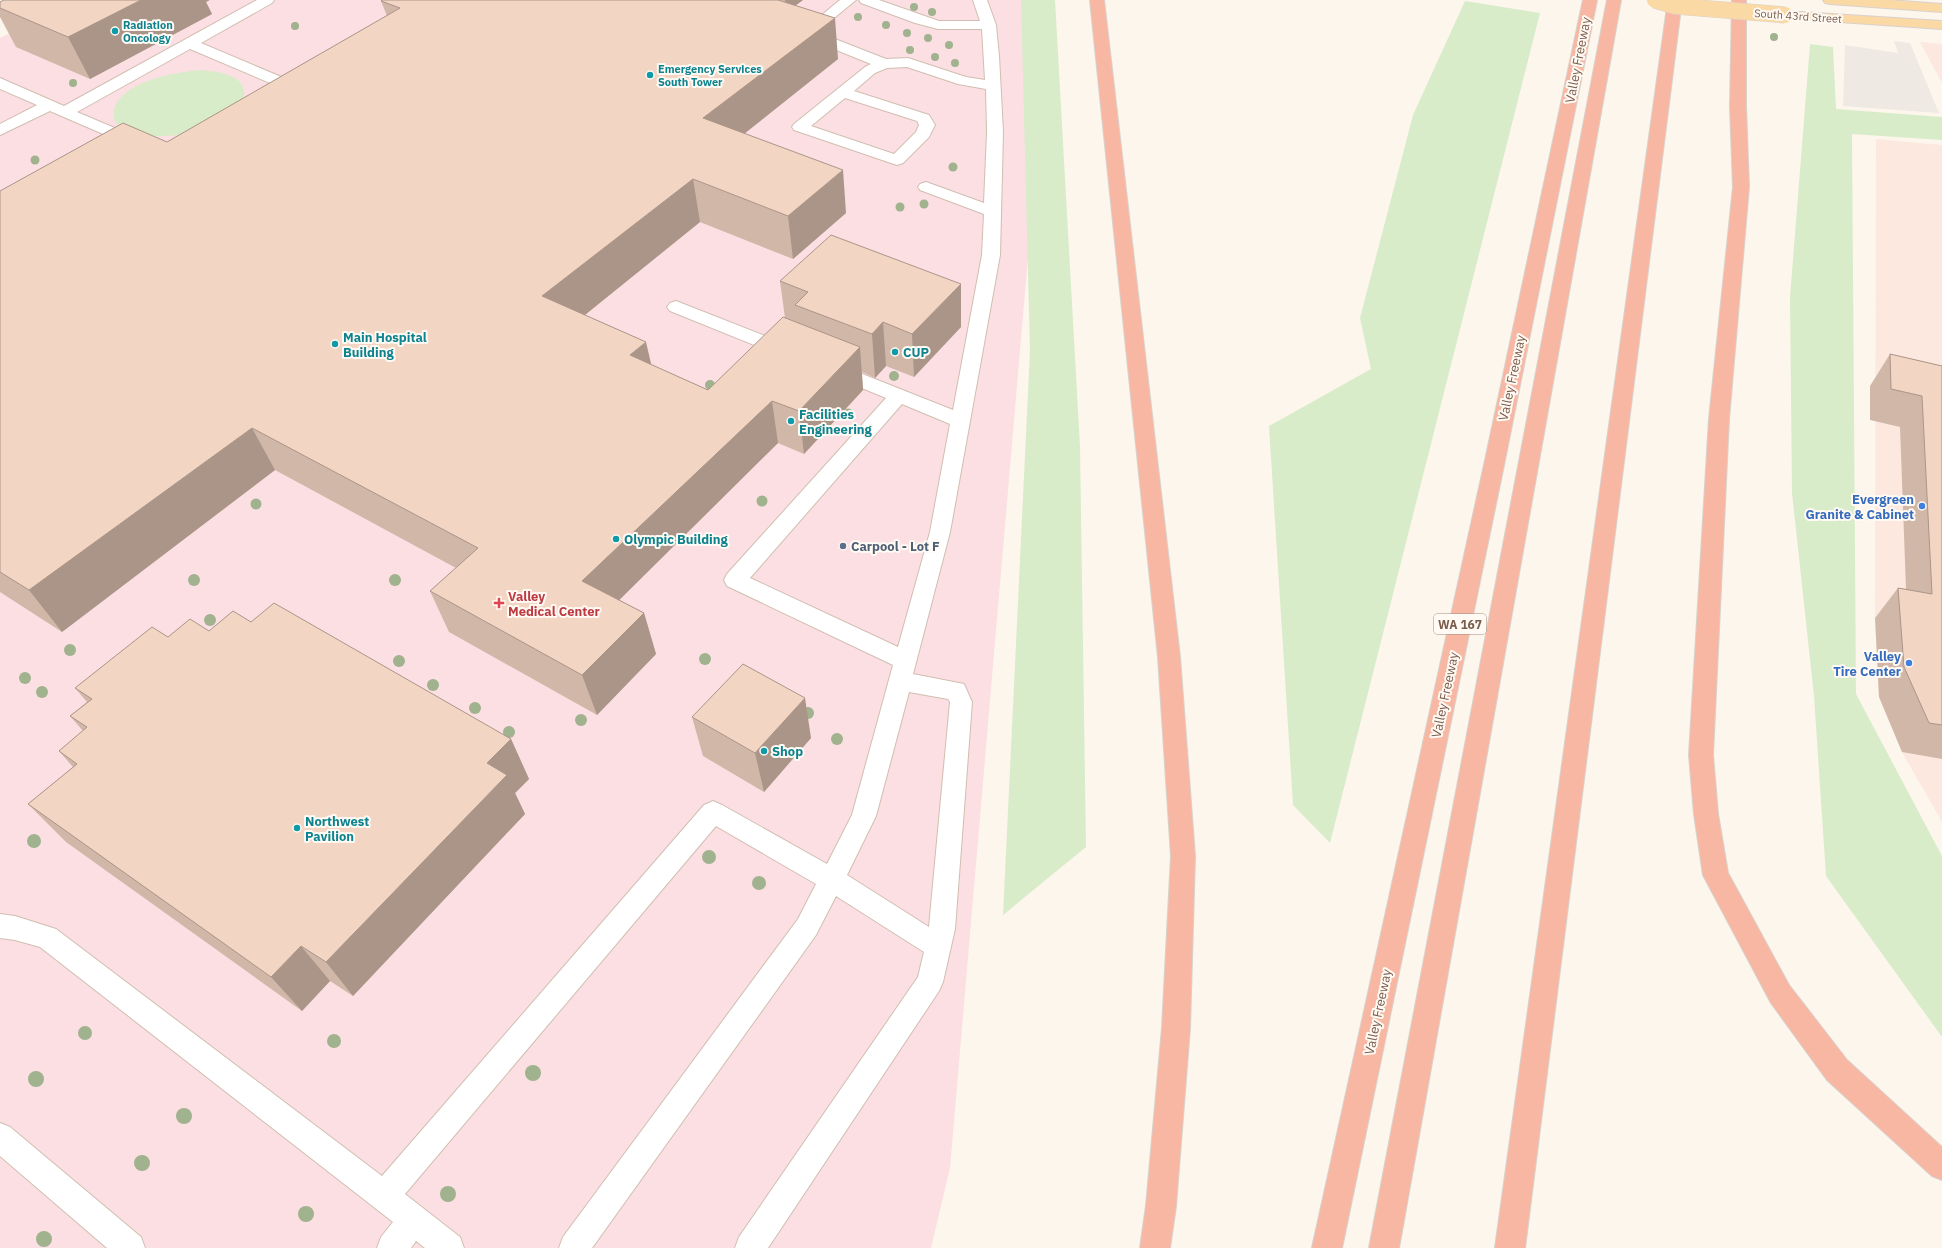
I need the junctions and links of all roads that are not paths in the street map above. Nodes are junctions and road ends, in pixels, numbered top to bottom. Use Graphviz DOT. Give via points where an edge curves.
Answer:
graph roads {
  1 [pos="267,0"];
  2 [pos="849,0"];
  3 [pos="866,0"];
  4 [pos="980,0"];
  5 [pos="1097,0"];
  6 [pos="1590,0"];
  7 [pos="1614,0"];
  8 [pos="1655,0"];
  9 [pos="1675,0"];
  10 [pos="1739,0"];
  11 [pos="1830,0"];
  12 [pos="1942,8"];
  13 [pos="792,25"];
  14 [pos="989,25"];
  15 [pos="1942,26"];
  16 [pos="807,33"];
  17 [pos="189,44"];
  18 [pos="884,64"];
  19 [pos="0,83"];
  20 [pos="993,86"];
  21 [pos="843,92"];
  22 [pos="286,98"];
  23 [pos="49,105"];
  24 [pos="65,112"];
  25 [pos="0,130"];
  26 [pos="151,149"];
  27 [pos="926,187"];
  28 [pos="992,211"];
  29 [pos="676,307"];
  30 [pos="898,396"];
  31 [pos="960,420"];
  32 [pos="903,671"];
  33 [pos="832,879"];
  34 [pos="0,926"];
  35 [pos="938,947"];
  36 [pos="0,1137"];
  37 [pos="1942,1166"];
  38 [pos="384,1196"];
  39 [pos="414,1220"];
  40 [pos="130,1248"];
  41 [pos="392,1248"];
  42 [pos="449,1248"];
  43 [pos="574,1248"];
  44 [pos="750,1248"];
  45 [pos="1155,1248"];
  46 [pos="1328,1248"];
  47 [pos="1384,1248"];
  48 [pos="1510,1248"];
  1 -- 17 [label="lane"];
  2 -- 16 [label="lane"];
  3 -- 14 [label="lane" via="938,25"];
  4 -- 14 [label="lane"];
  5 -- 45 [label="highway" via="1168,657 1183,856 1176,1028"];
  6 -- 46 [label="highway, Valley Freeway / WA 167"];
  7 -- 47 [label="highway"];
  8 -- 15 [label="main road, South 43rd Street, bridge" via="1675,6"];
  9 -- 48 [label="highway"];
  10 -- 37 [label="highway" via="1740,187 1719,419 1701,755 1706,814 1716,875 1780,994 1838,1070"];
  11 -- 12 [label="main road, South 43rd Street"];
  13 -- 16 [label="lane"];
  14 -- 20 [label="lane"];
  16 -- 18 [label="lane"];
  17 -- 22 [label="lane" via="300,90"];
  17 -- 24 [label="lane"];
  18 -- 20 [label="lane" via="908,62 963,81"];
  18 -- 21 [label="lane" via="870,70"];
  19 -- 23 [label="lane"];
  20 -- 28 [label="lane" via="995,132"];
  21 -- 21 [label="lane" via="923,118 927,125 923,134 896,160 800,127"];
  23 -- 24 [label="lane"];
  23 -- 25 [label="lane"];
  24 -- 26 [label="lane"];
  27 -- 28 [label="lane"];
  28 -- 31 [label="lane" via="990,255"];
  29 -- 30 [label="lane"];
  30 -- 31 [label="lane"];
  30 -- 32 [label="lane" via="735,580"];
  31 -- 32 [label="lane" via="940,532"];
  32 -- 33 [label="lane" via="864,816"];
  32 -- 35 [label="lane" via="956,691 961,702 942,929"];
  33 -- 35 [label="lane"];
  33 -- 38 [label="lane" via="713,812"];
  33 -- 43 [label="lane" via="807,927"];
  34 -- 38 [label="lane" via="47,937"];
  35 -- 44 [label="lane" via="930,982"];
  36 -- 40 [label="lane"];
  38 -- 39 [label="lane"];
  39 -- 41 [label="lane"];
  39 -- 42 [label="lane"];
}
